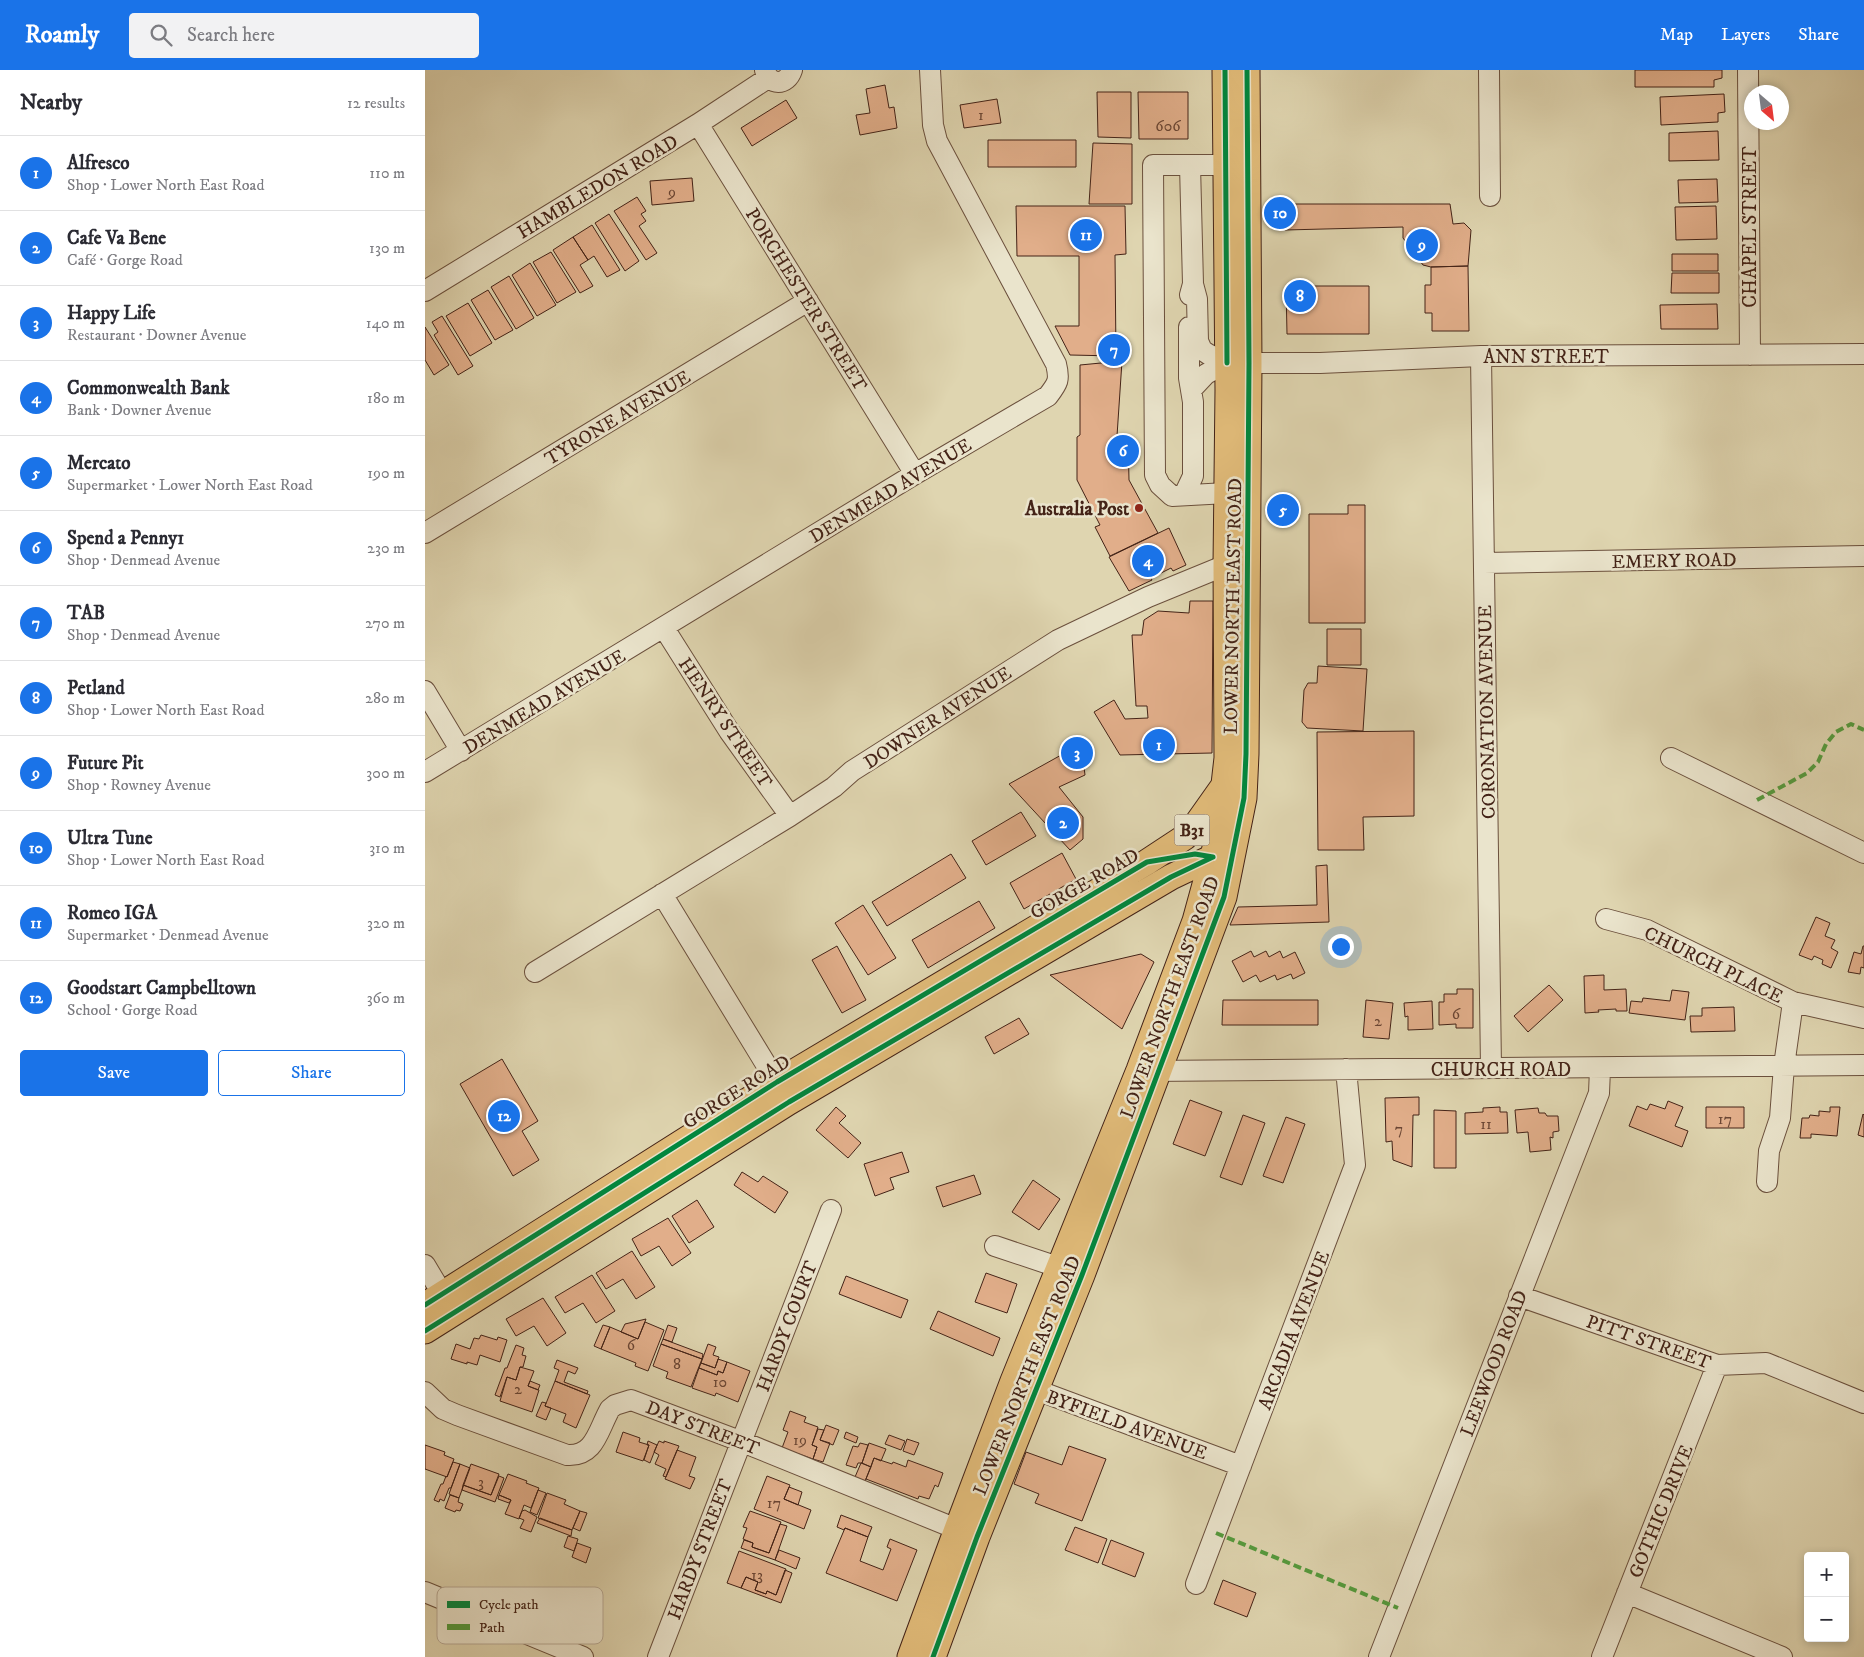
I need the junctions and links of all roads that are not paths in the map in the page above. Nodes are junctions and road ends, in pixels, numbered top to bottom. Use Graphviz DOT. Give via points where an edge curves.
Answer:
graph roads {
  1 [pos="792,70"];
  2 [pos="930,70"];
  3 [pos="1225,70"];
  4 [pos="1247,70"];
  5 [pos="1489,70"];
  6 [pos="1748,70"];
  7 [pos="766,74"];
  8 [pos="698,124"];
  9 [pos="1190,165"];
  10 [pos="1225,165"];
  11 [pos="1490,196"];
  12 [pos="1193,284"];
  13 [pos="425,291"];
  14 [pos="808,301"];
  15 [pos="1864,354"];
  16 [pos="1750,355"];
  17 [pos="1481,356"];
  18 [pos="1238,363"];
  19 [pos="1191,390"];
  20 [pos="915,474"];
  21 [pos="1227,493"];
  22 [pos="1178,495"];
  23 [pos="425,533"];
  24 [pos="1864,556"];
  25 [pos="1484,563"];
  26 [pos="1226,565"];
  27 [pos="664,628"];
  28 [pos="425,691"];
  29 [pos="461,751"];
  30 [pos="1671,758"];
  31 [pos="425,772"];
  32 [pos="1224,786"];
  33 [pos="789,816"];
  34 [pos="1864,853"];
  35 [pos="1223,858"];
  36 [pos="1147,862"];
  37 [pos="662,894"];
  38 [pos="1605,919"];
  39 [pos="535,972"];
  40 [pos="1793,1002"];
  41 [pos="1864,1018"];
  42 [pos="1864,1065"];
  43 [pos="1784,1066"];
  44 [pos="1491,1068"];
  45 [pos="1346,1069"];
  46 [pos="1600,1069"];
  47 [pos="1148,1071"];
  48 [pos="783,1092"];
  49 [pos="1767,1182"];
  50 [pos="831,1210"];
  51 [pos="995,1246"];
  52 [pos="425,1265"];
  53 [pos="1059,1267"];
  54 [pos="1082,1275"];
  55 [pos="1519,1296"];
  56 [pos="434,1300"];
  57 [pos="425,1331"];
  58 [pos="1717,1365"];
  59 [pos="1013,1381"];
  60 [pos="1036,1390"];
  61 [pos="425,1392"];
  62 [pos="1864,1404"];
  63 [pos="741,1441"];
  64 [pos="1241,1466"];
  65 [pos="967,1533"];
  66 [pos="1196,1584"];
  67 [pos="425,1592"];
  68 [pos="1627,1593"];
  69 [pos="437,1597"];
  70 [pos="551,1644"];
  71 [pos="583,1657"];
  72 [pos="659,1657"];
  73 [pos="910,1657"];
  74 [pos="933,1657"];
  75 [pos="1379,1657"];
  76 [pos="1602,1657"];
  77 [pos="1783,1657"];
  1 -- 7 [label="street" via="781,82"];
  2 -- 20 [label="street, DENMEAD AVENUE" via="937,141 1056,364 1059,376 1048,396"];
  3 -- 10 [label="main road, LOWER NORTH EAST ROAD"];
  4 -- 18 [label="main road, LOWER NORTH EAST ROAD"];
  5 -- 11 [label="street"];
  6 -- 16 [label="street, CHAPEL STREET"];
  7 -- 8 [label="street, HAMBLEDON ROAD"];
  8 -- 13 [label="street, HAMBLEDON ROAD"];
  8 -- 14 [label="street, PORCHESTER STREET"];
  9 -- 10 [label="street"];
  9 -- 12 [label="street"];
  9 -- 22 [label="street" via="1153,165 1155,475 1160,485"];
  10 -- 18 [label="main road, LOWER NORTH EAST ROAD"];
  12 -- 18 [label="street" via="1197,299 1198,341 1202,350"];
  12 -- 19 [label="street" via="1189,300"];
  14 -- 20 [label="street, PORCHESTER STREET"];
  14 -- 23 [label="street, TYRONE AVENUE"];
  15 -- 16 [label="street, ANN STREET"];
  16 -- 17 [label="street, ANN STREET"];
  17 -- 18 [label="street, ANN STREET"];
  17 -- 25 [label="street, CORONATION AVENUE"];
  18 -- 19 [label="street" via="1206,374"];
  18 -- 21 [label="main road, LOWER NORTH EAST ROAD"];
  18 -- 35 [label="main road, LOWER NORTH EAST ROAD" via="1246,754 1244,798"];
  19 -- 22 [label="street" via="1193,476"];
  20 -- 27 [label="street, DENMEAD AVENUE"];
  21 -- 22 [label="street"];
  21 -- 26 [label="main road, LOWER NORTH EAST ROAD"];
  24 -- 25 [label="street, EMERY ROAD"];
  25 -- 44 [label="street, CORONATION AVENUE"];
  26 -- 32 [label="main road, LOWER NORTH EAST ROAD" via="1227,758"];
  26 -- 33 [label="street, DOWNER AVENUE" via="1148,596 1058,640 852,771 834,787"];
  27 -- 29 [label="street, DENMEAD AVENUE"];
  27 -- 33 [label="street, HENRY STREET" via="729,731"];
  28 -- 29 [label="street"];
  29 -- 31 [label="street, DENMEAD AVENUE"];
  30 -- 34 [label="street"];
  32 -- 35 [label="main road, LOWER NORTH EAST ROAD" via="1218,837"];
  32 -- 36 [label="main road, GORGE ROAD / B31" via="1185,837"];
  33 -- 37 [label="street, DOWNER AVENUE"];
  35 -- 36 [label="main road, GORGE ROAD / B31" via="1195,854"];
  35 -- 47 [label="main road, LOWER NORTH EAST ROAD" via="1224,897"];
  35 -- 48 [label="main road, GORGE ROAD / B31" via="1171,876"];
  36 -- 48 [label="main road, GORGE ROAD / B31"];
  37 -- 39 [label="street, DOWNER AVENUE"];
  37 -- 48 [label="street"];
  38 -- 40 [label="street, CHURCH PLACE" via="1647,930"];
  40 -- 41 [label="street, CHURCH PLACE"];
  40 -- 43 [label="street, CHURCH PLACE"];
  42 -- 43 [label="street, CHURCH ROAD"];
  43 -- 46 [label="street, CHURCH ROAD"];
  43 -- 49 [label="street, CHURCH PLACE" via="1780,1118 1769,1151"];
  44 -- 45 [label="street, CHURCH ROAD"];
  44 -- 46 [label="street, CHURCH ROAD"];
  45 -- 47 [label="street, CHURCH ROAD"];
  45 -- 64 [label="street, ARCADIA AVENUE" via="1355,1165"];
  46 -- 55 [label="street, LEEWOOD ROAD" via="1599,1092"];
  47 -- 53 [label="main road, LOWER NORTH EAST ROAD"];
  47 -- 54 [label="main road, LOWER NORTH EAST ROAD"];
  48 -- 56 [label="main road, GORGE ROAD / B31"];
  48 -- 57 [label="main road, GORGE ROAD / B31"];
  50 -- 63 [label="street, HARDY COURT"];
  51 -- 53 [label="street"];
  52 -- 56 [label="street"];
  53 -- 54 [label="street"];
  53 -- 59 [label="main road, LOWER NORTH EAST ROAD"];
  54 -- 60 [label="main road, LOWER NORTH EAST ROAD"];
  55 -- 58 [label="street, PITT STREET"];
  55 -- 75 [label="street, LEEWOOD ROAD"];
  58 -- 62 [label="street, PITT STREET" via="1766,1363"];
  58 -- 68 [label="street, GOTHIC DRIVE"];
  59 -- 60 [label="street, BYFIELD AVENUE"];
  59 -- 65 [label="main road, LOWER NORTH EAST ROAD"];
  60 -- 64 [label="street, BYFIELD AVENUE"];
  60 -- 65 [label="main road, LOWER NORTH EAST ROAD"];
  61 -- 63 [label="street, DAY STREET" via="457,1415 567,1455 577,1456 590,1448 610,1410 631,1400"];
  63 -- 65 [label="street, DAY STREET"];
  63 -- 72 [label="street, HARDY STREET"];
  64 -- 66 [label="street, ARCADIA AVENUE"];
  65 -- 73 [label="main road, LOWER NORTH EAST ROAD"];
  65 -- 74 [label="main road, LOWER NORTH EAST ROAD"];
  67 -- 69 [label="street"];
  68 -- 76 [label="street, GOTHIC DRIVE"];
  68 -- 77 [label="street"];
  70 -- 71 [label="street"];
}
